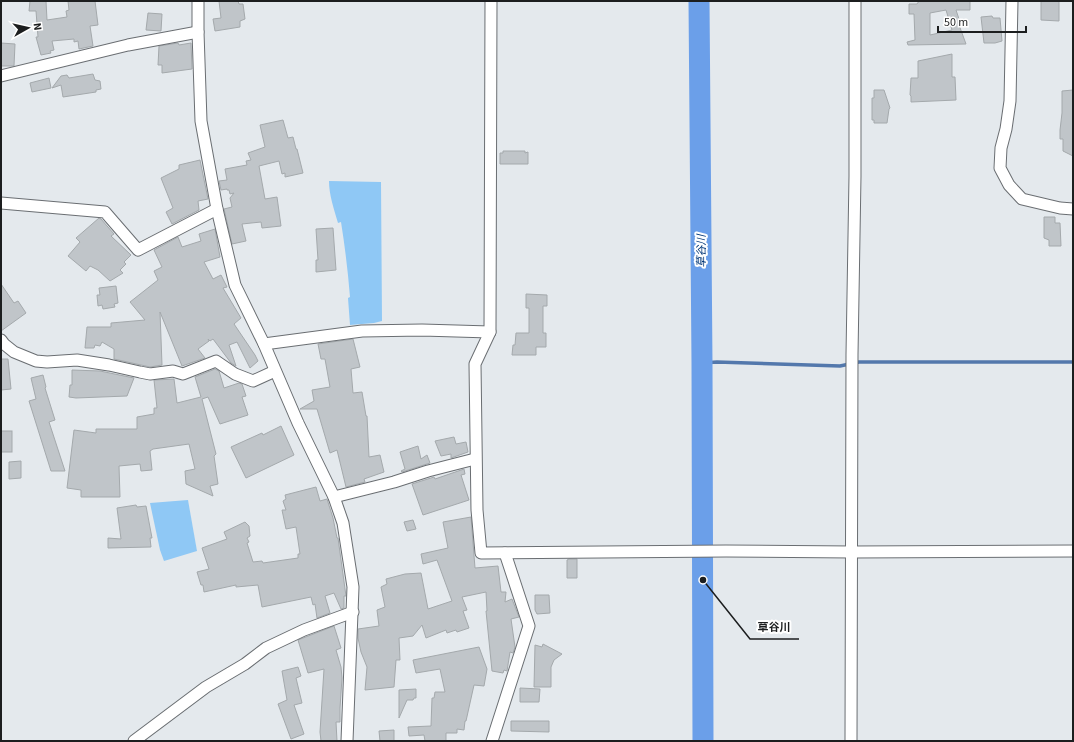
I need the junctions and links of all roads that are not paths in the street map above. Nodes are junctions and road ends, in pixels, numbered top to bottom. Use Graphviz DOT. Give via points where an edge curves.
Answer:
graph roads {
  1 [pos="198,1"];
  2 [pos="491,1"];
  3 [pos="855,1"];
  4 [pos="1012,1"];
  5 [pos="198,32"];
  6 [pos="1,76"];
  7 [pos="1,203"];
  8 [pos="1073,208"];
  9 [pos="217,210"];
  10 [pos="490,332"];
  11 [pos="1,340"];
  12 [pos="264,344"];
  13 [pos="275,371"];
  14 [pos="475,459"];
  15 [pos="334,497"];
  16 [pos="1073,551"];
  17 [pos="852,552"];
  18 [pos="505,553"];
  19 [pos="353,612"];
  20 [pos="134,741"];
  21 [pos="347,741"];
  22 [pos="492,741"];
  23 [pos="851,741"];
  1 -- 5 [label="street"];
  2 -- 10 [label="street"];
  3 -- 17 [label="street"];
  4 -- 8 [label="street" via="1010,101 1000,168 1009,185 1022,199 1060,208"];
  5 -- 6 [label="street" via="128,44"];
  5 -- 9 [label="street" via="202,121"];
  7 -- 9 [label="street" via="105,212 138,250"];
  9 -- 12 [label="street" via="235,285"];
  10 -- 12 [label="street" via="362,331"];
  10 -- 14 [label="street" via="475,364"];
  11 -- 13 [label="street" via="14,352 27,358 47,362 77,360 150,374 173,371 183,374 216,361 235,374 253,381"];
  12 -- 13 [label="street"];
  13 -- 15 [label="street"];
  14 -- 15 [label="street"];
  14 -- 18 [label="street" via="481,553"];
  15 -- 19 [label="street" via="343,522 353,587"];
  16 -- 17 [label="street"];
  17 -- 18 [label="street" via="726,550"];
  17 -- 23 [label="street"];
  18 -- 22 [label="street" via="528,626"];
  19 -- 20 [label="street" via="304,630 266,648 206,687"];
  19 -- 21 [label="street"];
}
